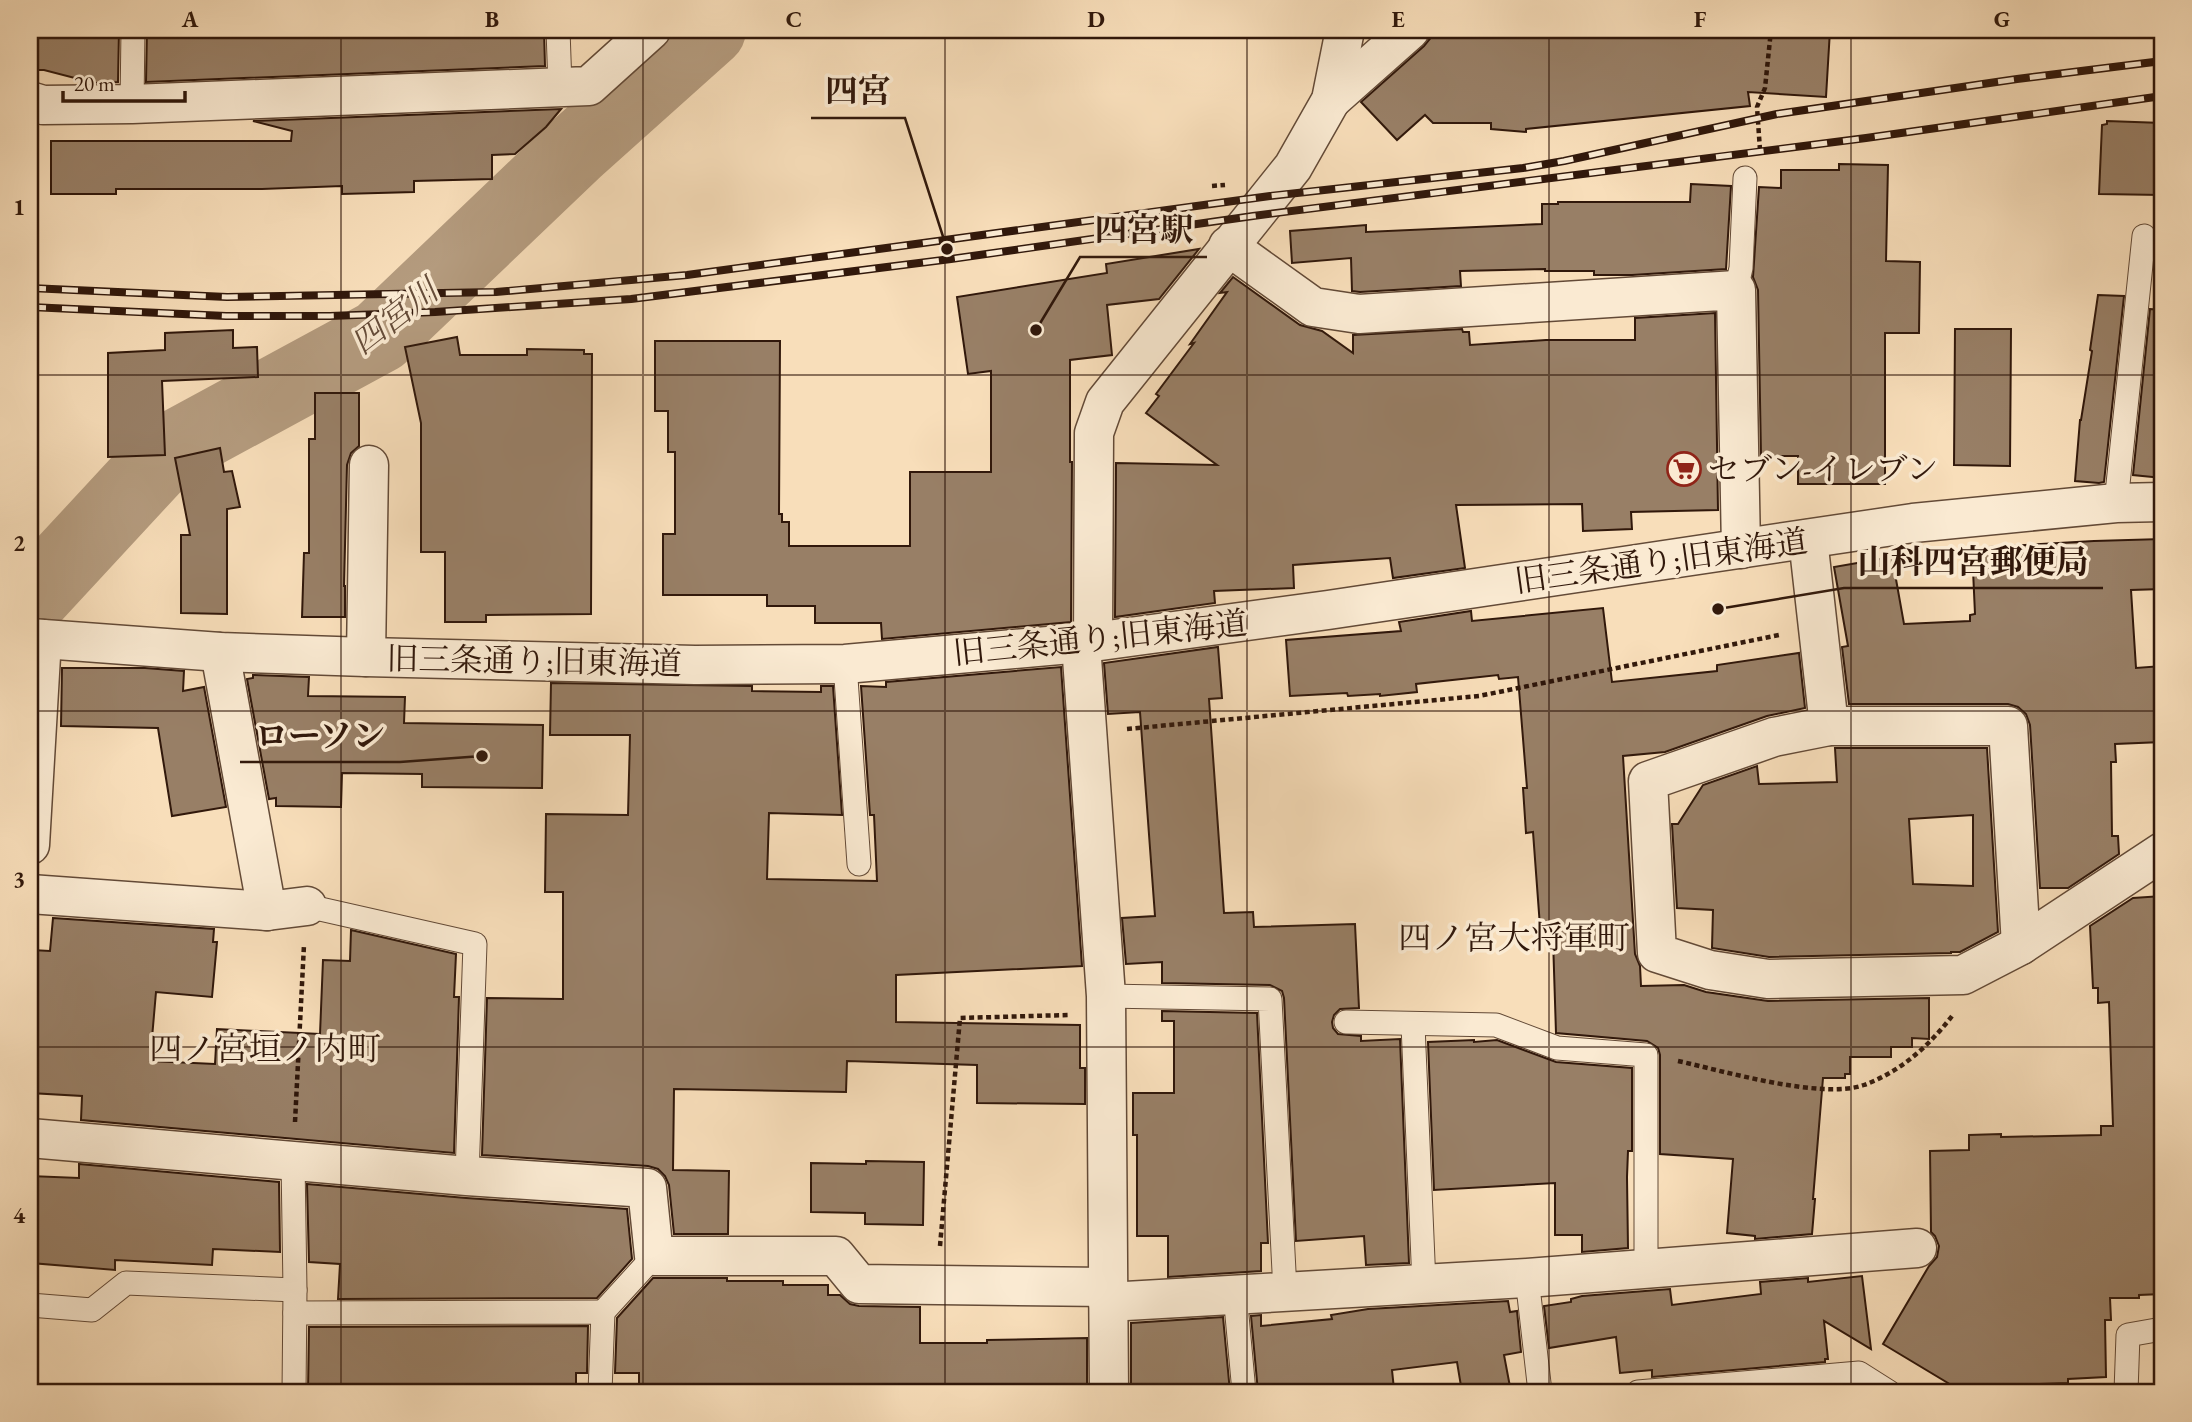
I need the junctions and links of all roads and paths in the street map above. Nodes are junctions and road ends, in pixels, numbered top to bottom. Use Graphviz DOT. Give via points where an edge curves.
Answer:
graph roads {
  1 [pos="133,30"];
  2 [pos="558,30"];
  3 [pos="651,30"];
  4 [pos="1345,30"];
  5 [pos="1410,30"];
  6 [pos="1771,30"];
  7 [pos="560,86"];
  8 [pos="1331,100"];
  9 [pos="30,101"];
  10 [pos="132,104"];
  11 [pos="1745,178"];
  12 [pos="2144,236"];
  13 [pos="1228,246"];
  14 [pos="1736,290"];
  15 [pos="369,465"];
  16 [pos="2162,502"];
  17 [pos="2116,503"];
  18 [pos="1808,540"];
  19 [pos="1741,549"];
  20 [pos="1818,628"];
  21 [pos="36,639"];
  22 [pos="1087,643"];
  23 [pos="220,652"];
  24 [pos="366,657"];
  25 [pos="845,664"];
  26 [pos="1829,726"];
  27 [pos="1088,733"];
  28 [pos="30,845"];
  29 [pos="2162,852"];
  30 [pos="859,864"];
  31 [pos="30,894"];
  32 [pos="307,906"];
  33 [pos="267,911"];
  34 [pos="2021,945"];
  35 [pos="1984,964"];
  36 [pos="1107,1005"];
  37 [pos="1346,1022"];
  38 [pos="1413,1025"];
  39 [pos="1646,1055"];
  40 [pos="30,1138"];
  41 [pos="293,1161"];
  42 [pos="467,1176"];
  43 [pos="1916,1248"];
  44 [pos="654,1256"];
  45 [pos="1646,1269"];
  46 [pos="1527,1278"];
  47 [pos="1424,1284"];
  48 [pos="936,1285"];
  49 [pos="1285,1291"];
  50 [pos="1108,1294"];
  51 [pos="1235,1294"];
  52 [pos="295,1301"];
  53 [pos="30,1305"];
  54 [pos="603,1312"];
  55 [pos="2162,1329"];
  56 [pos="294,1392"];
  57 [pos="600,1392"];
  58 [pos="1109,1392"];
  59 [pos="1244,1392"];
  60 [pos="1540,1392"];
  61 [pos="1638,1392"];
  62 [pos="1889,1392"];
  63 [pos="2126,1392"];
  1 -- 10 [label="lane"];
  2 -- 7 [label="lane"];
  3 -- 7 [label="street" via="589,86"];
  4 -- 8 [label="street"];
  5 -- 8 [label="street"];
  6 -- 11 [label="path" via="1765,88 1757,107 1762,168 1748,171"];
  7 -- 10 [label="street"];
  8 -- 13 [label="street" via="1293,167"];
  9 -- 10 [label="street" via="43,106"];
  11 -- 14 [label="lane"];
  12 -- 17 [label="lane"];
  13 -- 14 [label="street" via="1313,307 1359,314"];
  13 -- 22 [label="street" via="1105,402 1094,433"];
  14 -- 19 [label="street"];
  15 -- 24 [label="street"];
  16 -- 17 [label="street, 旧三条通り;旧東海道"];
  17 -- 18 [label="street, 旧三条通り;旧東海道" via="1913,523"];
  18 -- 19 [label="street, 旧三条通り;旧東海道"];
  18 -- 20 [label="street"];
  19 -- 22 [label="street, 旧三条通り;旧東海道"];
  20 -- 26 [label="street"];
  20 -- 27 [label="path" via="1479,696"];
  21 -- 23 [label="street, 旧三条通り;旧東海道"];
  21 -- 28 [label="street"];
  22 -- 25 [label="street, 旧三条通り;旧東海道"];
  22 -- 27 [label="street"];
  23 -- 24 [label="street, 旧三条通り;旧東海道"];
  23 -- 33 [label="street"];
  24 -- 25 [label="street, 旧三条通り;旧東海道"];
  25 -- 30 [label="lane"];
  26 -- 34 [label="street" via="2008,726"];
  26 -- 35 [label="street" via="1774,737 1648,781 1657,953 1710,970 1768,979 1963,975"];
  27 -- 36 [label="street"];
  29 -- 34 [label="street"];
  31 -- 33 [label="street"];
  32 -- 33 [label="street"];
  32 -- 41 [label="path"];
  32 -- 42 [label="lane" via="475,944"];
  34 -- 35 [label="street"];
  35 -- 39 [label="path" via="1979,981 1937,1035 1909,1061 1862,1085 1802,1087"];
  36 -- 48 [label="path" via="960,1018"];
  36 -- 49 [label="lane" via="1270,999"];
  36 -- 50 [label="street"];
  37 -- 38 [label="lane"];
  38 -- 39 [label="lane" via="1496,1025 1557,1048"];
  38 -- 47 [label="lane"];
  39 -- 45 [label="lane"];
  40 -- 41 [label="street"];
  41 -- 42 [label="street"];
  41 -- 52 [label="lane"];
  42 -- 44 [label="street" via="647,1188"];
  43 -- 45 [label="street"];
  44 -- 48 [label="street" via="836,1256 859,1284"];
  44 -- 54 [label="lane"];
  45 -- 46 [label="street"];
  46 -- 47 [label="street"];
  46 -- 60 [label="lane"];
  47 -- 49 [label="street"];
  48 -- 50 [label="street"];
  49 -- 51 [label="street"];
  50 -- 51 [label="street"];
  50 -- 58 [label="street"];
  51 -- 59 [label="lane"];
  52 -- 53 [label="lane" via="126,1283 92,1310"];
  52 -- 54 [label="lane"];
  52 -- 56 [label="lane"];
  54 -- 57 [label="lane"];
  55 -- 63 [label="lane" via="2128,1335"];
  61 -- 62 [label="lane" via="1859,1373"];
}
